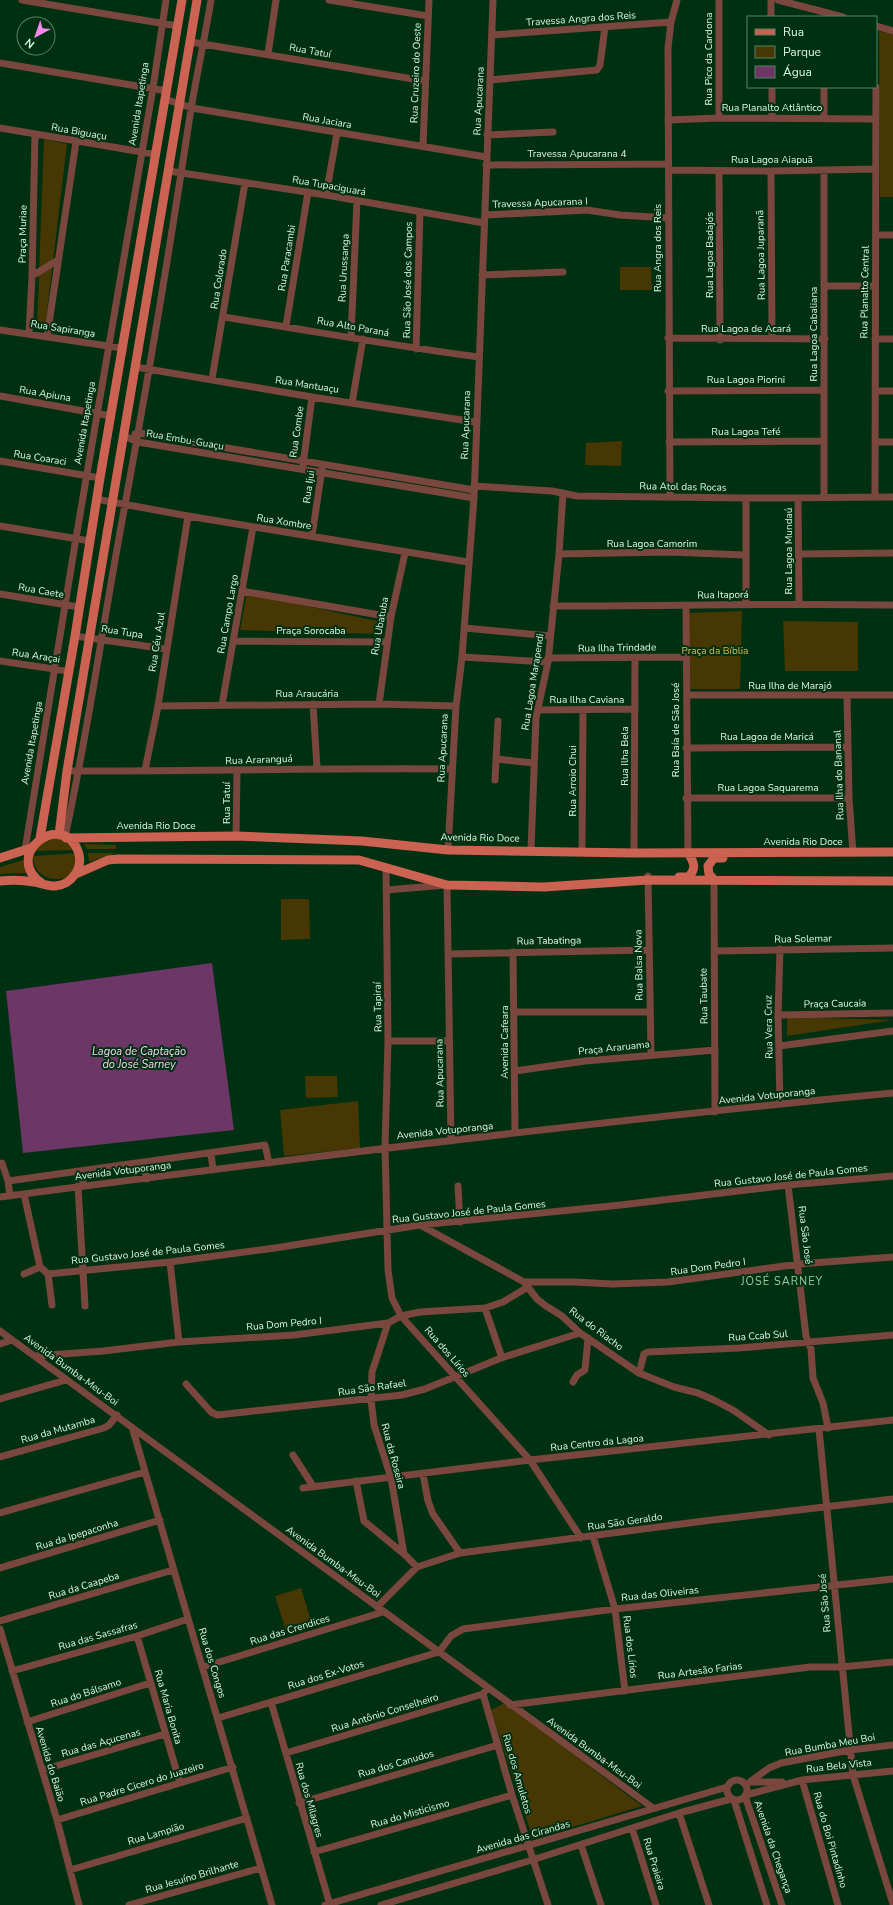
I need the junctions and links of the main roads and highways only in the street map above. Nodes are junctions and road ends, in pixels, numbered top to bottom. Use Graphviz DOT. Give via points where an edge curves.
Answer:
graph roads {
  1 [pos="182,0"];
  2 [pos="197,0"];
  3 [pos="131,296"];
  4 [pos="148,299"];
  5 [pos="108,433"];
  6 [pos="124,436"];
  7 [pos="63,837"];
  8 [pos="40,838"];
  9 [pos="28,849"];
  10 [pos="893,852"];
  11 [pos="688,853"];
  12 [pos="781,853"];
  13 [pos="0,858"];
  14 [pos="76,874"];
  15 [pos="648,878"];
  16 [pos="714,880"];
  17 [pos="0,881"];
  18 [pos="893,881"];
  19 [pos="43,884"];
  1 -- 3 [label="main road"];
  2 -- 4 [label="main road"];
  3 -- 4 [label="main road"];
  3 -- 5 [label="main road"];
  4 -- 6 [label="main road"];
  5 -- 6 [label="main road"];
  5 -- 8 [label="main road"];
  6 -- 7 [label="main road" via="68,771"];
  7 -- 8 [label="main road, Avenida Rio Doce" via="52,834"];
  7 -- 11 [label="main road, Avenida Rio Doce" via="236,836 362,841 448,850"];
  7 -- 14 [label="main road" via="74,844 78,852 80,861"];
  8 -- 9 [label="main road"];
  9 -- 13 [label="main road"];
  9 -- 19 [label="main road" via="29,868 32,875"];
  10 -- 12 [label="main road, Avenida Rio Doce"];
  11 -- 12 [label="main road, Avenida Rio Doce"];
  11 -- 15 [label="main road" via="694,866 688,877"];
  12 -- 16 [label="main road" via="765,858 714,858 710,861 708,870"];
  14 -- 15 [label="main road" via="108,860 118,859 359,860 447,885 544,887 625,882"];
  14 -- 19 [label="main road" via="61,885"];
  15 -- 16 [label="main road"];
  16 -- 18 [label="main road"];
  17 -- 19 [label="main road"];
}
